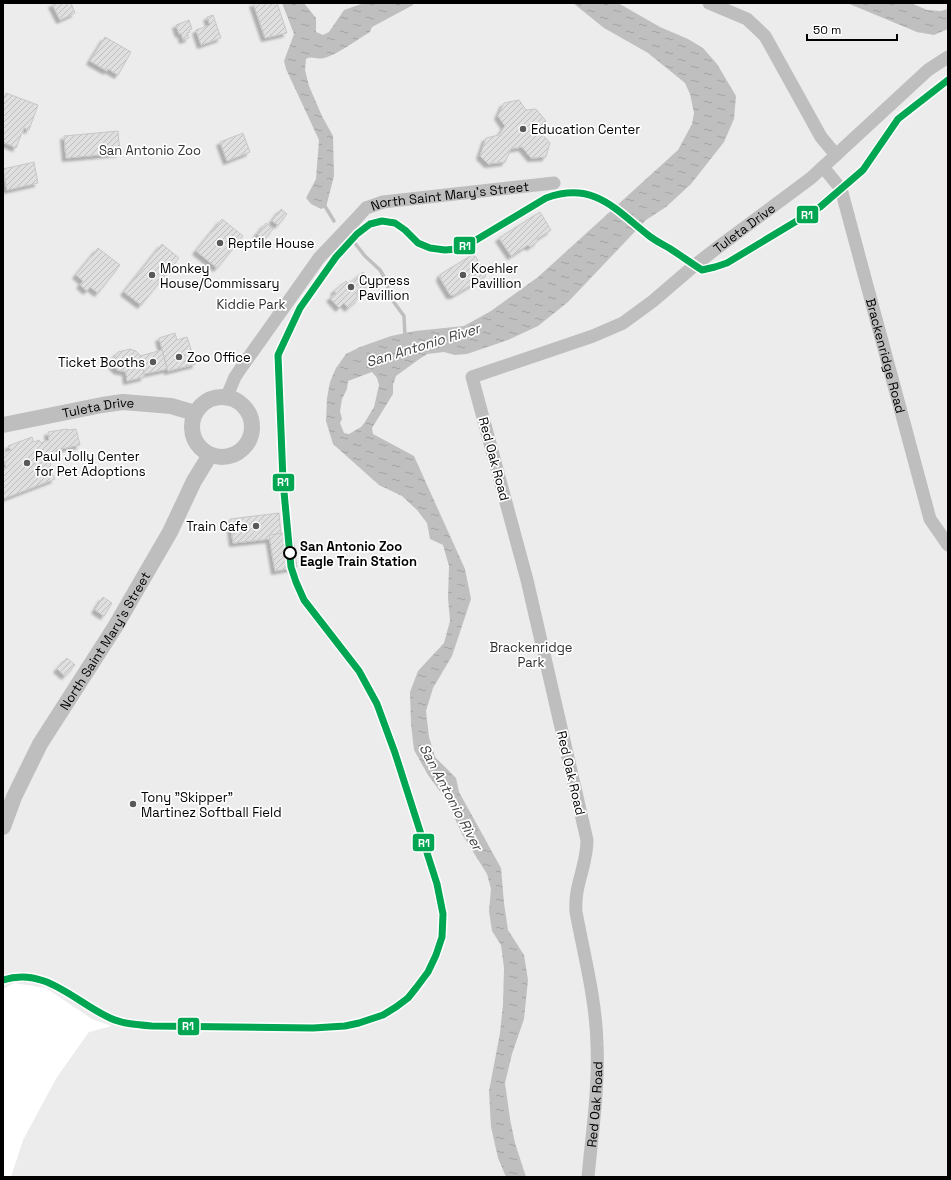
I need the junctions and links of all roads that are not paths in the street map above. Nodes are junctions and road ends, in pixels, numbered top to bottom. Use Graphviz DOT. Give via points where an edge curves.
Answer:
graph roads {
  1 [pos="709,3"];
  2 [pos="948,57"];
  3 [pos="836,155"];
  4 [pos="823,167"];
  5 [pos="554,183"];
  6 [pos="472,377"];
  7 [pos="227,396"];
  8 [pos="195,413"];
  9 [pos="3,425"];
  10 [pos="210,455"];
  11 [pos="948,545"];
  12 [pos="3,827"];
  13 [pos="588,1177"];
  1 -- 3 [label="street" via="747,19 765,36 821,137"];
  2 -- 3 [label="street, Tuleta Drive" via="928,70"];
  3 -- 4 [label="street, Tuleta Drive"];
  4 -- 6 [label="street, Tuleta Drive" via="623,323 593,336"];
  4 -- 11 [label="street, Brackenridge Road" via="841,189 930,519"];
  5 -- 7 [label="street, North Saint Mary's Street" via="383,202 366,208 319,258 235,377"];
  6 -- 13 [label="street, Red Oak Road" via="527,580 586,840 586,860 575,900 593,1000 597,1042 596,1091"];
  7 -- 8 [label="street" via="210,398"];
  7 -- 10 [label="street" via="239,401 250,413 253,429 251,437 235,454 227,457"];
  8 -- 9 [label="street, Tuleta Drive" via="171,406 123,402"];
  8 -- 10 [label="street" via="192,422 195,442"];
  10 -- 12 [label="street, North Saint Mary's Street" via="194,481 170,532 115,627 40,744 14,797"];
}
